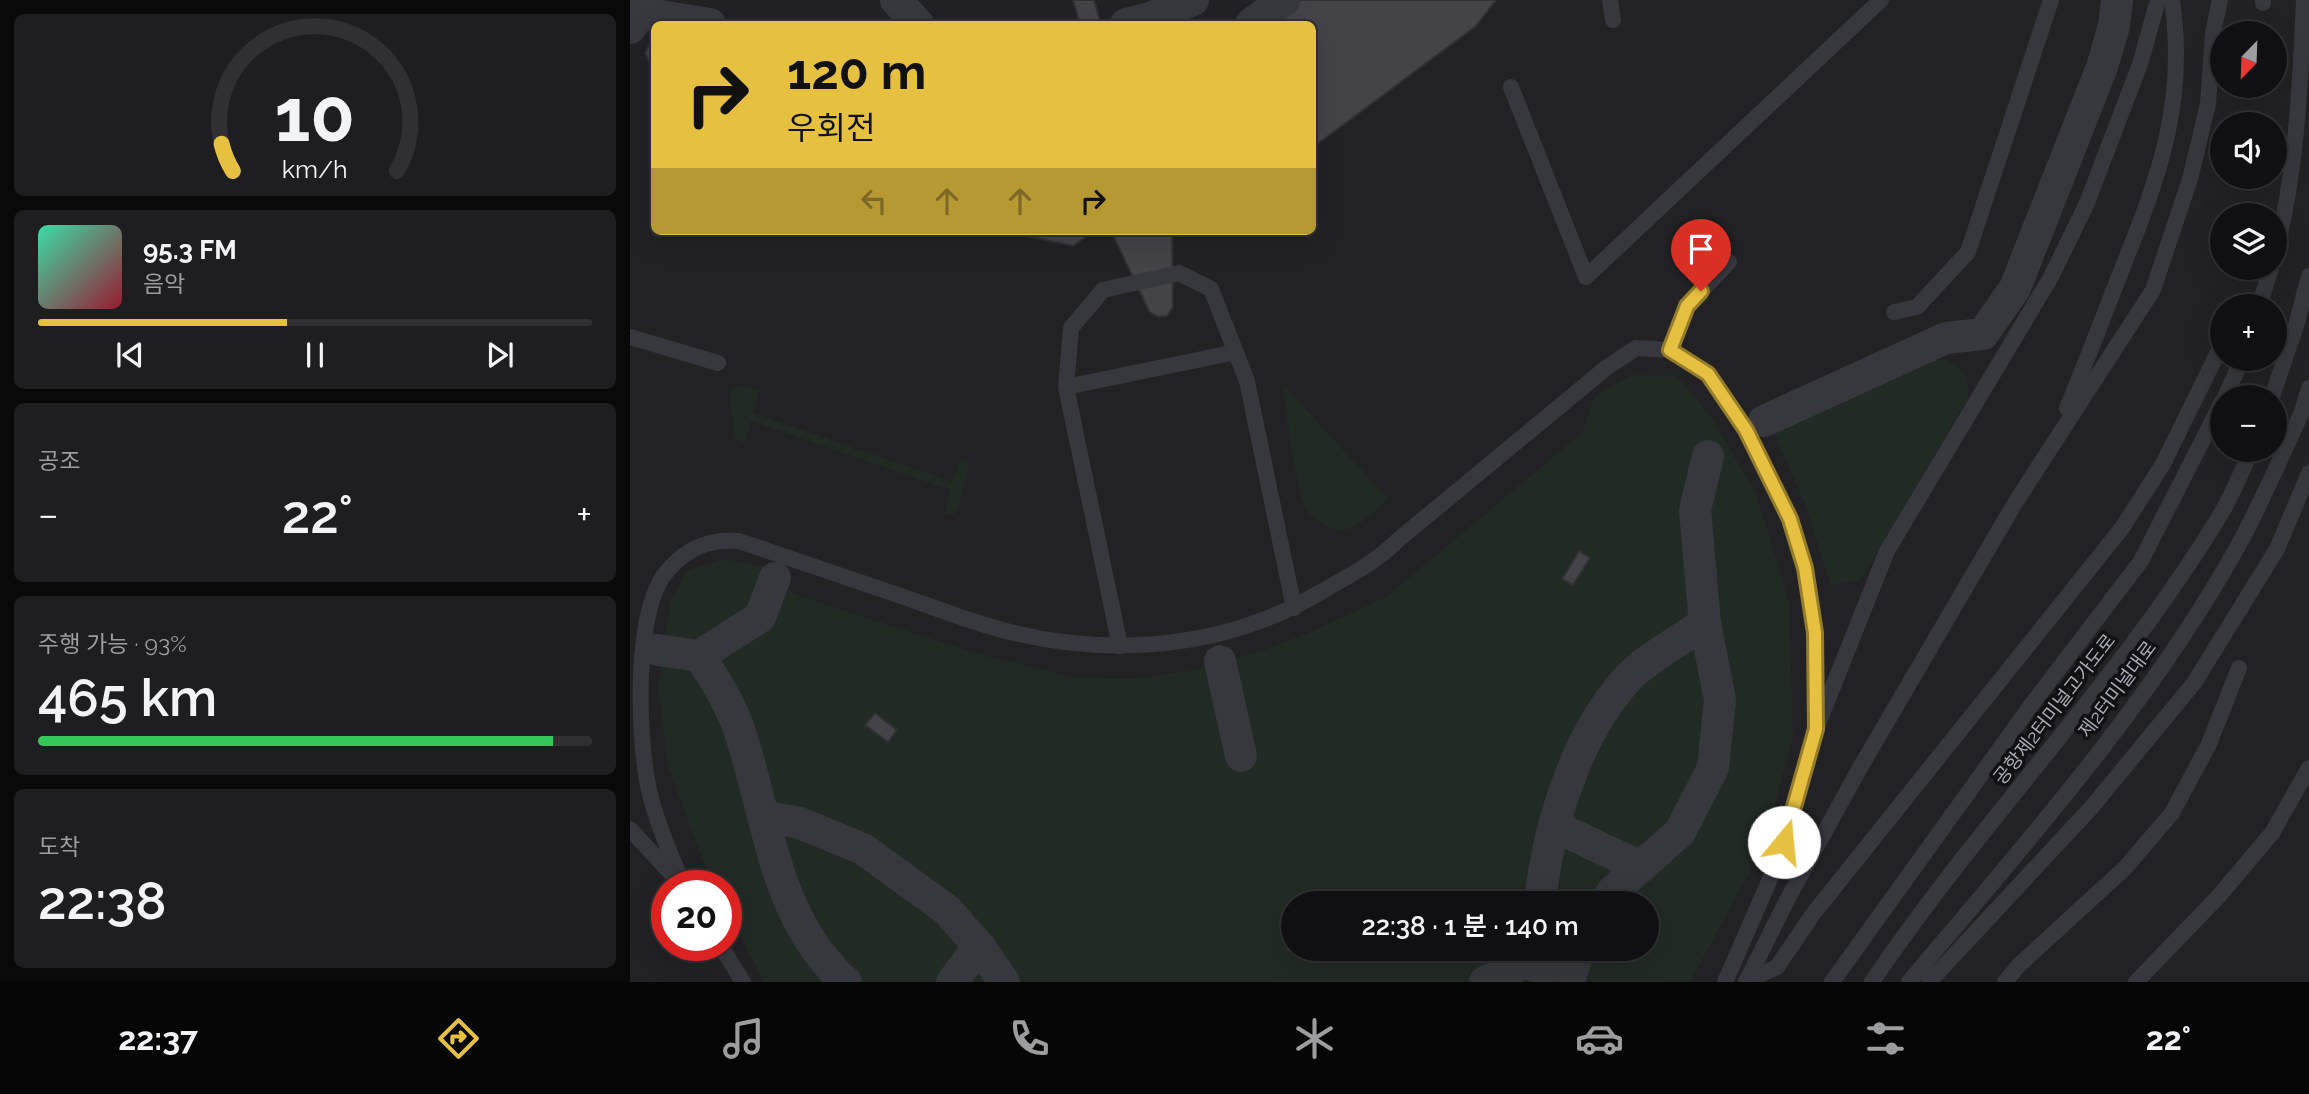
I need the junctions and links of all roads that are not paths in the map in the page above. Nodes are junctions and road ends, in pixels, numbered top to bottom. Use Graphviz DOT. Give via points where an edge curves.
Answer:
graph roads {
  1 [pos="896,0"];
  2 [pos="1193,0"];
  3 [pos="1284,0"];
  4 [pos="1611,0"];
  5 [pos="1881,0"];
  6 [pos="2051,0"];
  7 [pos="2117,0"];
  8 [pos="2158,0"];
  9 [pos="2172,0"];
  10 [pos="2207,0"];
  11 [pos="2220,0"];
  12 [pos="2304,0"];
  13 [pos="1613,20"];
  14 [pos="691,21"];
  15 [pos="915,21"];
  16 [pos="1138,21"];
  17 [pos="1255,21"];
  18 [pos="2211,21"];
  19 [pos="2216,21"];
  20 [pos="630,28"];
  21 [pos="2210,76"];
  22 [pos="1511,87"];
  23 [pos="2287,205"];
  24 [pos="1729,262"];
  25 [pos="2309,276"];
  26 [pos="1894,312"];
  27 [pos="630,337"];
  28 [pos="1670,350"];
  29 [pos="1236,352"];
  30 [pos="718,363"];
  31 [pos="2210,368"];
  32 [pos="2276,385"];
  33 [pos="1066,387"];
  34 [pos="2309,388"];
  35 [pos="1764,421"];
  36 [pos="2210,426"];
  37 [pos="2055,440"];
  38 [pos="1708,456"];
  39 [pos="2246,462"];
  40 [pos="2309,473"];
  41 [pos="775,578"];
  42 [pos="1294,608"];
  43 [pos="1705,624"];
  44 [pos="1121,646"];
  45 [pos="658,650"];
  46 [pos="699,656"];
  47 [pos="1220,661"];
  48 [pos="2239,668"];
  49 [pos="1816,729"];
  50 [pos="1241,756"];
  51 [pos="2309,768"];
  52 [pos="763,816"];
  53 [pos="1554,825"];
  54 [pos="630,829"];
  55 [pos="1641,867"];
  56 [pos="668,870"];
  57 [pos="676,870"];
  58 [pos="1542,891"];
  59 [pos="1613,891"];
  60 [pos="979,946"];
  61 [pos="730,961"];
  62 [pos="1518,961"];
  63 [pos="1536,961"];
  64 [pos="1575,961"];
  65 [pos="1569,981"];
  66 [pos="1746,981"];
  67 [pos="743,982"];
  68 [pos="846,982"];
  69 [pos="952,982"];
  70 [pos="1004,982"];
  71 [pos="1485,982"];
  72 [pos="1726,982"];
  73 [pos="1832,982"];
  74 [pos="1872,982"];
  75 [pos="1909,982"];
  76 [pos="1929,982"];
  77 [pos="2005,982"];
  78 [pos="2136,982"];
  1 -- 15 [label="street"];
  2 -- 16 [label="street"];
  3 -- 17 [label="street"];
  4 -- 13 [label="lane"];
  5 -- 22 [label="lane" via="1586,277"];
  6 -- 26 [label="lane" via="1968,252 1917,307"];
  7 -- 35 [label="street" via="2102,67 2015,288 1983,334 1947,338"];
  8 -- 49 [label="lane" via="2140,64 2087,203 2051,277 1887,551"];
  9 -- 37 [label="lane" via="2176,75 2171,122 2155,185"];
  10 -- 18 [label="lane"];
  11 -- 19 [label="lane"];
  12 -- 23 [label="lane"];
  14 -- 20 [label="street" via="641,13"];
  21 -- 37 [label="lane" via="2190,179 2153,290"];
  24 -- 28 [label="lane" via="1687,306"];
  25 -- 32 [label="lane"];
  27 -- 30 [label="lane"];
  28 -- 42 [label="lane" via="1636,348 1606,368 1382,556"];
  28 -- 49 [label="lane" via="1708,374 1746,430 1790,519 1805,568 1815,633"];
  29 -- 33 [label="lane"];
  29 -- 33 [label="lane" via="1211,289 1179,273 1103,290 1071,328"];
  29 -- 42 [label="lane" via="1247,382"];
  31 -- 66 [label="lane" via="2163,464 2122,528 1813,914 1777,967"];
  33 -- 44 [label="lane"];
  34 -- 75 [label="lane, 제2터미널대로" via="2238,546 2166,660 2052,811"];
  36 -- 73 [label="lane" via="2141,561"];
  37 -- 66 [label="lane" via="1861,766"];
  38 -- 43 [label="street" via="1695,510"];
  39 -- 74 [label="lane, 공항제2터미널고가도로" via="2222,511 2151,617"];
  40 -- 76 [label="lane" via="2277,549 2194,683 2091,808"];
  41 -- 46 [label="street" via="760,617"];
  42 -- 44 [label="lane" via="1255,625 1196,640"];
  43 -- 53 [label="street" via="1631,675 1607,706 1585,745"];
  43 -- 55 [label="street" via="1720,700 1713,768 1680,832"];
  44 -- 57 [label="lane" via="1065,642 988,626 739,541 715,539 687,552 666,571 650,606 641,705 640,742 648,788"];
  45 -- 46 [label="street"];
  46 -- 52 [label="street" via="737,723"];
  47 -- 50 [label="street"];
  48 -- 77 [label="lane" via="2209,744 2172,813 2125,867"];
  49 -- 72 [label="lane" via="1777,863"];
  51 -- 78 [label="lane" via="2272,833"];
  52 -- 60 [label="street" via="800,823 863,849 947,910"];
  52 -- 68 [label="street" via="808,940"];
  53 -- 55 [label="street"];
  53 -- 58 [label="street"];
  54 -- 56 [label="lane"];
  55 -- 59 [label="street"];
  60 -- 69 [label="street"];
  60 -- 70 [label="street"];
  61 -- 67 [label="lane"];
  62 -- 71 [label="street"];
  63 -- 65 [label="street"];
  64 -- 65 [label="street"];
}
